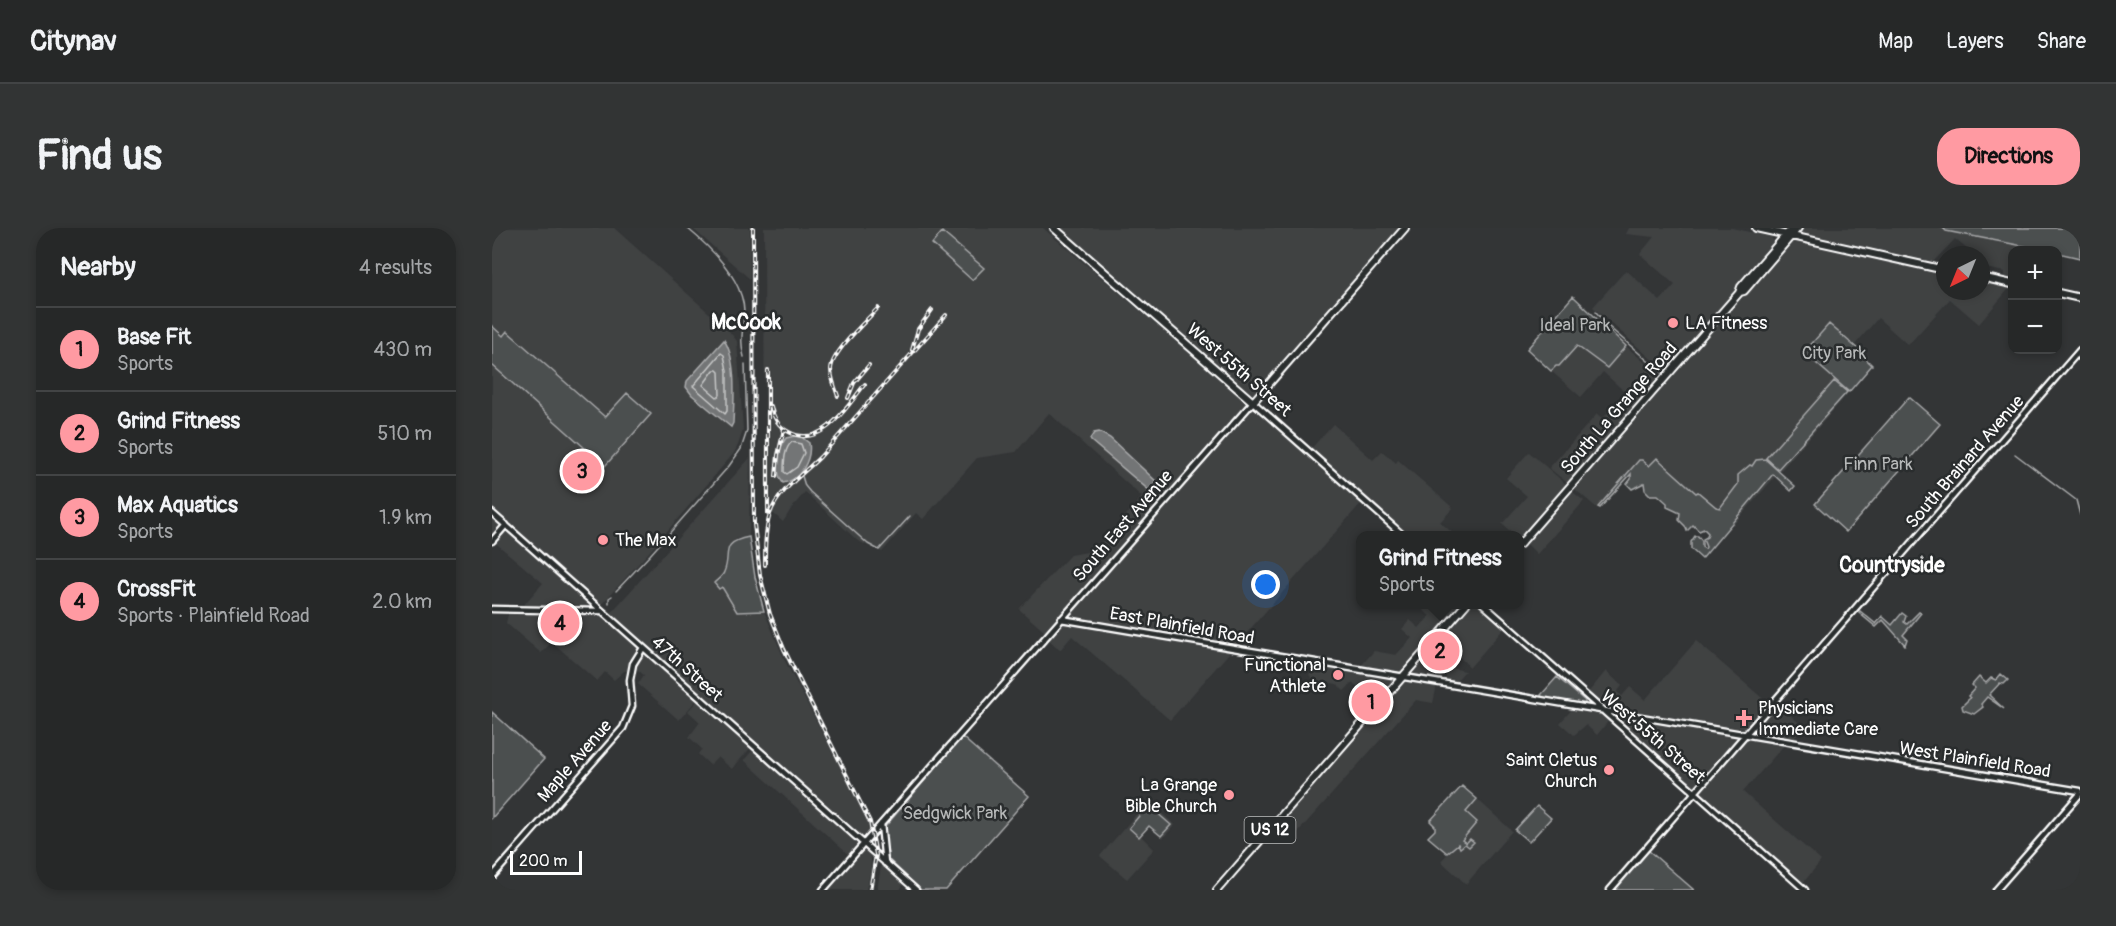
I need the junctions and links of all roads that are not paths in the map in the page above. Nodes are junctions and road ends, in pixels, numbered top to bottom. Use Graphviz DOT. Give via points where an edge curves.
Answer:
graph roads {
  1 [pos="1054,228"];
  2 [pos="1405,228"];
  3 [pos="1756,228"];
  4 [pos="1798,228"];
  5 [pos="1767,231"];
  6 [pos="1790,233"];
  7 [pos="1777,245"];
  8 [pos="1936,268"];
  9 [pos="1990,279"];
  10 [pos="2008,283"];
  11 [pos="1740,292"];
  12 [pos="2062,294"];
  13 [pos="2080,298"];
  14 [pos="2080,350"];
  15 [pos="1269,383"];
  16 [pos="1238,389"];
  17 [pos="1253,402"];
  18 [pos="492,513"];
  19 [pos="506,525"];
  20 [pos="1398,531"];
  21 [pos="1524,539"];
  22 [pos="492,541"];
  23 [pos="586,597"];
  24 [pos="492,609"];
  25 [pos="1462,609"];
  26 [pos="1489,609"];
  27 [pos="582,611"];
  28 [pos="602,611"];
  29 [pos="1061,620"];
  30 [pos="643,648"];
  31 [pos="1404,677"];
  32 [pos="1587,698"];
  33 [pos="1582,708"];
  34 [pos="1600,710"];
  35 [pos="1621,713"];
  36 [pos="1616,724"];
  37 [pos="1745,735"];
  38 [pos="1694,793"];
  39 [pos="2080,793"];
  40 [pos="881,824"];
  41 [pos="864,844"];
  42 [pos="885,863"];
  43 [pos="492,878"];
  44 [pos="823,890"];
  45 [pos="916,890"];
  46 [pos="1217,890"];
  47 [pos="1610,890"];
  48 [pos="1805,890"];
  49 [pos="1996,890"];
  1 -- 16 [label="main road, West 55th Street"];
  2 -- 15 [label="main road, South East Avenue"];
  3 -- 5 [label="main road"];
  4 -- 6 [label="main road, South La Grange Road"];
  5 -- 6 [label="main road"];
  5 -- 7 [label="main road"];
  6 -- 7 [label="main road, South La Grange Road"];
  6 -- 8 [label="main road"];
  6 -- 11 [label="main road, South La Grange Road"];
  7 -- 11 [label="main road, South La Grange Road"];
  9 -- 10 [label="main road"];
  11 -- 21 [label="main road, South La Grange Road"];
  12 -- 13 [label="main road"];
  14 -- 37 [label="main road, South Brainard Avenue"];
  15 -- 16 [label="main road" via="1253,396"];
  15 -- 17 [label="main road, South East Avenue"];
  16 -- 17 [label="main road, West 55th Street"];
  17 -- 20 [label="main road, West 55th Street"];
  17 -- 29 [label="main road, South East Avenue"];
  18 -- 19 [label="main road, 47th Street"];
  19 -- 22 [label="main road"];
  19 -- 23 [label="main road, 47th Street"];
  23 -- 27 [label="main road" via="589,605"];
  23 -- 28 [label="main road, 47th Street"];
  24 -- 27 [label="main road"];
  25 -- 31 [label="main road, US 12"];
  26 -- 32 [label="main road, West 55th Street"];
  27 -- 28 [label="main road"];
  28 -- 30 [label="main road, 47th Street"];
  29 -- 31 [label="main road, East Plainfield Road"];
  29 -- 40 [label="main road, South East Avenue"];
  30 -- 41 [label="main road, 47th Street"];
  30 -- 43 [label="main road, Maple Avenue" via="633,664 632,706 622,728"];
  31 -- 33 [label="main road, West Plainfield Road"];
  31 -- 46 [label="main road, US 12"];
  32 -- 33 [label="main road"];
  32 -- 34 [label="main road, West 55th Street"];
  33 -- 34 [label="main road, West Plainfield Road"];
  34 -- 35 [label="main road, West Plainfield Road"];
  34 -- 36 [label="main road, West 55th Street"];
  35 -- 36 [label="main road"];
  35 -- 37 [label="main road, West Plainfield Road"];
  36 -- 38 [label="main road, West 55th Street"];
  37 -- 38 [label="main road, South Brainard Avenue"];
  37 -- 39 [label="main road, West Plainfield Road"];
  38 -- 47 [label="main road, South Brainard Avenue"];
  38 -- 48 [label="main road, West 55th Street"];
  39 -- 49 [label="main road"];
  40 -- 41 [label="main road, South East Avenue"];
  40 -- 42 [label="main road"];
  41 -- 42 [label="main road, 47th Street"];
  41 -- 44 [label="main road, South East Avenue"];
  42 -- 45 [label="main road, 47th Street"];
}
